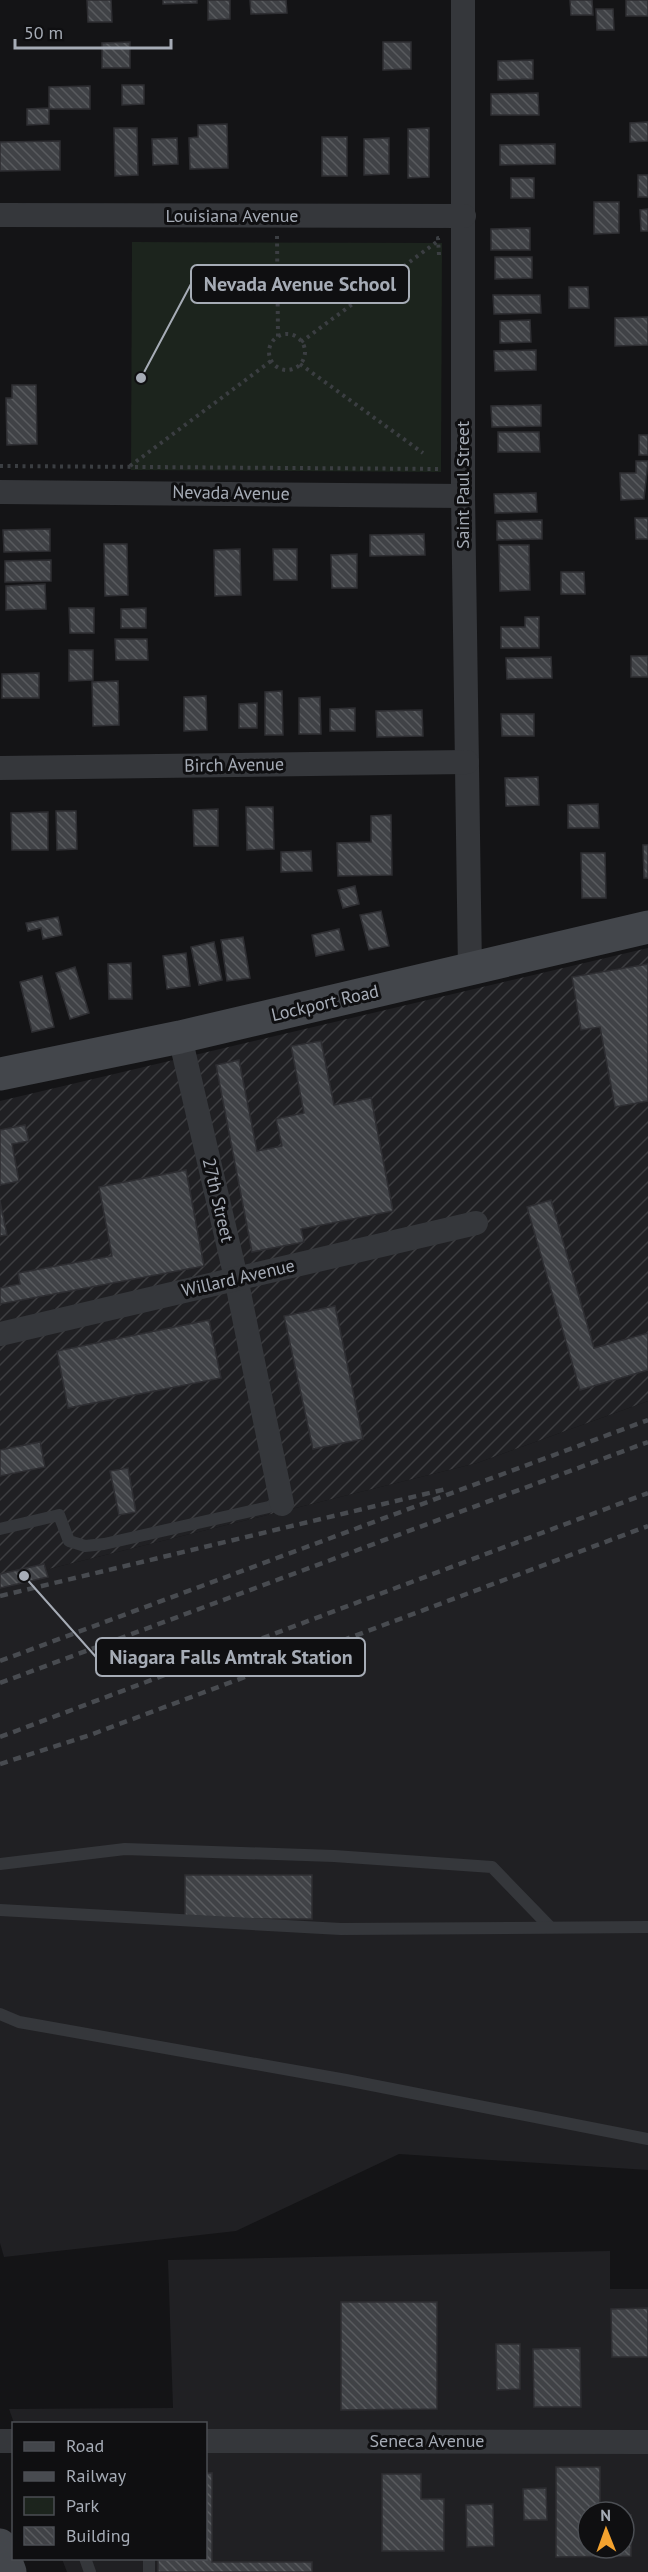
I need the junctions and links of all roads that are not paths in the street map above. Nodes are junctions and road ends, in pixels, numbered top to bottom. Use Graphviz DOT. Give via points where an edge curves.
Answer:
graph roads {
  1 [pos="463,0"];
  2 [pos="0,215"];
  3 [pos="464,216"];
  4 [pos="0,492"];
  5 [pos="463,496"];
  6 [pos="467,762"];
  7 [pos="0,768"];
  8 [pos="648,927"];
  9 [pos="470,970"];
  10 [pos="180,1037"];
  11 [pos="0,1074"];
  12 [pos="476,1223"];
  13 [pos="236,1278"];
  14 [pos="0,1334"];
  15 [pos="282,1504"];
  16 [pos="0,1529"];
  17 [pos="0,1864"];
  18 [pos="0,1910"];
  19 [pos="648,1927"];
  20 [pos="550,1928"];
  21 [pos="0,2014"];
  22 [pos="648,2139"];
  23 [pos="207,2441"];
  24 [pos="648,2442"];
  25 [pos="0,2545"];
  26 [pos="10,2572"];
  1 -- 3 [label="street, Saint Paul Street"];
  2 -- 3 [label="street, Louisiana Avenue"];
  3 -- 5 [label="street, Saint Paul Street"];
  4 -- 5 [label="street, Nevada Avenue"];
  5 -- 6 [label="street, Saint Paul Street"];
  6 -- 7 [label="street, Birch Avenue"];
  6 -- 9 [label="street, Saint Paul Street"];
  8 -- 9 [label="street, Lockport Road"];
  9 -- 10 [label="street, Lockport Road"];
  10 -- 11 [label="street, Lockport Road"];
  10 -- 13 [label="street, 27th Street"];
  12 -- 13 [label="street, Willard Avenue"];
  13 -- 14 [label="street, Willard Avenue"];
  13 -- 15 [label="street, 27th Street"];
  15 -- 16 [label="lane" via="104,1545 85,1546 69,1541 59,1515"];
  17 -- 20 [label="lane" via="125,1849 334,1856 492,1867"];
  18 -- 20 [label="lane" via="341,1929"];
  19 -- 20 [label="lane"];
  21 -- 22 [label="lane" via="19,2022"];
  23 -- 24 [label="street, Seneca Avenue"];
  25 -- 26 [label="street"];
}
